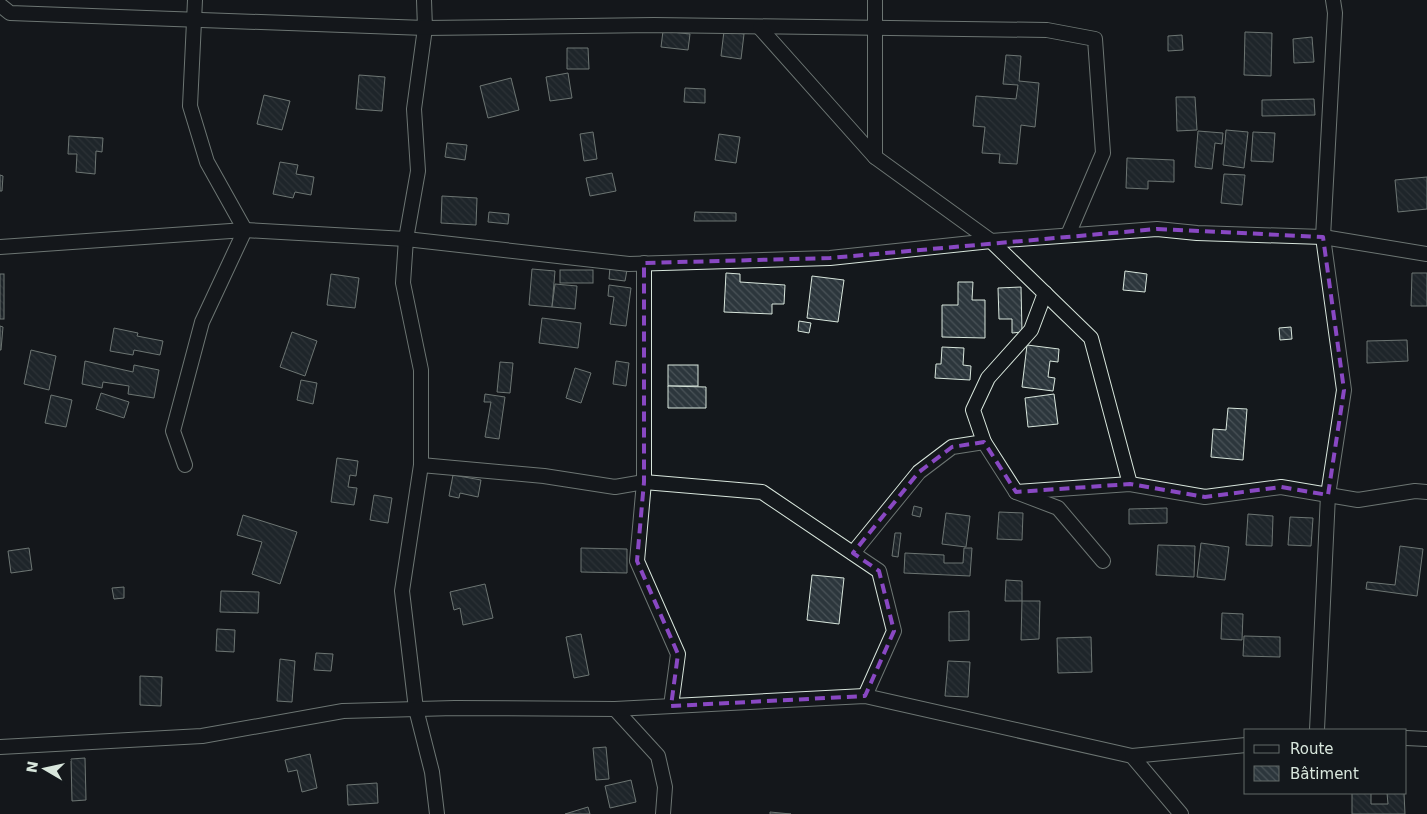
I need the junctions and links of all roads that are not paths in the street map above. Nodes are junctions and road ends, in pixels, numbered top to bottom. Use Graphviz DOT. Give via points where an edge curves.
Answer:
graph roads {
  1 [pos="195,0"];
  2 [pos="424,0"];
  3 [pos="875,0"];
  4 [pos="1334,0"];
  5 [pos="3,10"];
  6 [pos="194,20"];
  7 [pos="425,28"];
  8 [pos="760,28"];
  9 [pos="876,28"];
  10 [pos="875,157"];
  11 [pos="245,230"];
  12 [pos="1068,235"];
  13 [pos="1324,237"];
  14 [pos="406,239"];
  15 [pos="991,241"];
  16 [pos="0,247"];
  17 [pos="1427,254"];
  18 [pos="644,263"];
  19 [pos="1045,293"];
  20 [pos="984,442"];
  21 [pos="185,464"];
  22 [pos="421,465"];
  23 [pos="644,482"];
  24 [pos="1130,484"];
  25 [pos="1016,492"];
  26 [pos="1427,492"];
  27 [pos="1328,495"];
  28 [pos="853,553"];
  29 [pos="1103,561"];
  30 [pos="865,696"];
  31 [pos="671,706"];
  32 [pos="416,709"];
  33 [pos="615,709"];
  34 [pos="1317,729"];
  35 [pos="1407,738"];
  36 [pos="1427,739"];
  37 [pos="1244,745"];
  38 [pos="0,748"];
  39 [pos="1132,756"];
  40 [pos="437,814"];
  41 [pos="663,814"];
  42 [pos="1181,814"];
  1 -- 6 [label="street"];
  2 -- 7 [label="street"];
  3 -- 9 [label="street"];
  4 -- 13 [label="street" via="1336,13"];
  5 -- 6 [label="street"];
  6 -- 7 [label="street"];
  6 -- 11 [label="street" via="190,106 207,162"];
  7 -- 8 [label="street"];
  7 -- 14 [label="street" via="414,109 418,172"];
  8 -- 9 [label="street"];
  8 -- 10 [label="street"];
  9 -- 10 [label="street"];
  9 -- 12 [label="street" via="1047,30 1095,39 1103,153"];
  10 -- 15 [label="street"];
  11 -- 14 [label="street"];
  11 -- 16 [label="street"];
  11 -- 21 [label="street" via="202,322 173,431"];
  12 -- 13 [label="street" via="1157,229"];
  12 -- 15 [label="street"];
  13 -- 17 [label="street"];
  13 -- 27 [label="street" via="1344,390"];
  14 -- 18 [label="street"];
  14 -- 22 [label="street" via="402,283 421,370"];
  15 -- 18 [label="street" via="830,258"];
  15 -- 19 [label="street"];
  18 -- 23 [label="street"];
  19 -- 20 [label="street" via="1031,330 988,378 973,410"];
  19 -- 24 [label="street" via="1092,338"];
  20 -- 25 [label="street"];
  20 -- 28 [label="street" via="952,447 919,472"];
  22 -- 23 [label="street" via="544,476 616,488"];
  22 -- 32 [label="street" via="402,591"];
  23 -- 28 [label="street" via="762,492"];
  23 -- 31 [label="street" via="637,562 678,654"];
  24 -- 25 [label="street"];
  24 -- 27 [label="street" via="1205,497 1281,487"];
  25 -- 29 [label="street" via="1058,508"];
  26 -- 27 [label="street" via="1358,500"];
  27 -- 34 [label="street"];
  28 -- 30 [label="street" via="879,571 894,631"];
  30 -- 31 [label="street"];
  30 -- 39 [label="street"];
  31 -- 33 [label="street"];
  32 -- 33 [label="street"];
  32 -- 38 [label="street" via="343,711 202,736"];
  32 -- 40 [label="street" via="432,772"];
  33 -- 41 [label="street" via="658,756 665,788"];
  35 -- 36 [label="street"];
  37 -- 39 [label="street"];
  39 -- 42 [label="street"];
}
